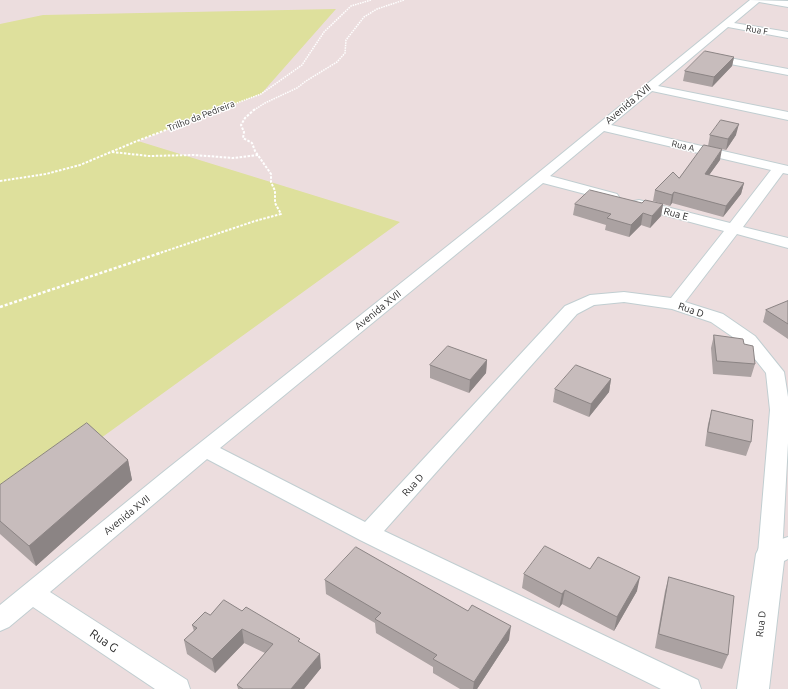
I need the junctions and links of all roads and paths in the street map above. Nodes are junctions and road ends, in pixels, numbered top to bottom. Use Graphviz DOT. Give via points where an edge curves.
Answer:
graph roads {
  1 [pos="372,0"];
  2 [pos="404,0"];
  3 [pos="756,0"];
  4 [pos="760,0"];
  5 [pos="788,4"];
  6 [pos="725,24"];
  7 [pos="788,35"];
  8 [pos="689,53"];
  9 [pos="788,72"];
  10 [pos="649,87"];
  11 [pos="788,116"];
  12 [pos="602,127"];
  13 [pos="111,152"];
  14 [pos="259,155"];
  15 [pos="784,169"];
  16 [pos="541,178"];
  17 [pos="0,181"];
  18 [pos="734,229"];
  19 [pos="788,243"];
  20 [pos="675,304"];
  21 [pos="0,307"];
  22 [pos="206,450"];
  23 [pos="368,534"];
  24 [pos="779,551"];
  25 [pos="32,593"];
  26 [pos="0,620"];
  27 [pos="177,689"];
  28 [pos="688,689"];
  29 [pos="754,689"];
  1 -- 13 [label="path, Trilho da Pedreira" via="351,6 324,32 302,65 262,94"];
  2 -- 14 [label="path" via="370,12 361,18 346,40 347,47 338,62 244,118 241,125 243,138 252,143"];
  3 -- 6 [label="street, Avenida XVII"];
  4 -- 5 [label="street"];
  6 -- 7 [label="street, Rua F"];
  6 -- 8 [label="street, Avenida XVII"];
  8 -- 9 [label="street"];
  8 -- 10 [label="street, Avenida XVII"];
  10 -- 11 [label="street"];
  10 -- 12 [label="street, Avenida XVII"];
  12 -- 15 [label="street, Rua A"];
  12 -- 16 [label="street, Avenida XVII"];
  13 -- 14 [label="path" via="149,156 194,155 233,158"];
  13 -- 17 [label="path, Trilho da Pedreira" via="80,165 46,174"];
  14 -- 21 [label="path" via="271,174 275,203 281,214"];
  15 -- 18 [label="street"];
  16 -- 18 [label="street, Rua E"];
  16 -- 22 [label="street, Avenida XVII"];
  18 -- 19 [label="street, Rua E"];
  18 -- 20 [label="street"];
  20 -- 23 [label="street, Rua D" via="624,297 590,300 571,310"];
  20 -- 24 [label="street, Rua D" via="717,318 748,340 775,372 780,410"];
  22 -- 23 [label="street"];
  22 -- 25 [label="street, Avenida XVII"];
  23 -- 28 [label="street"];
  24 -- 29 [label="street, Rua D"];
  25 -- 26 [label="street, Avenida XVII"];
  25 -- 27 [label="street, Rua G"];
}
